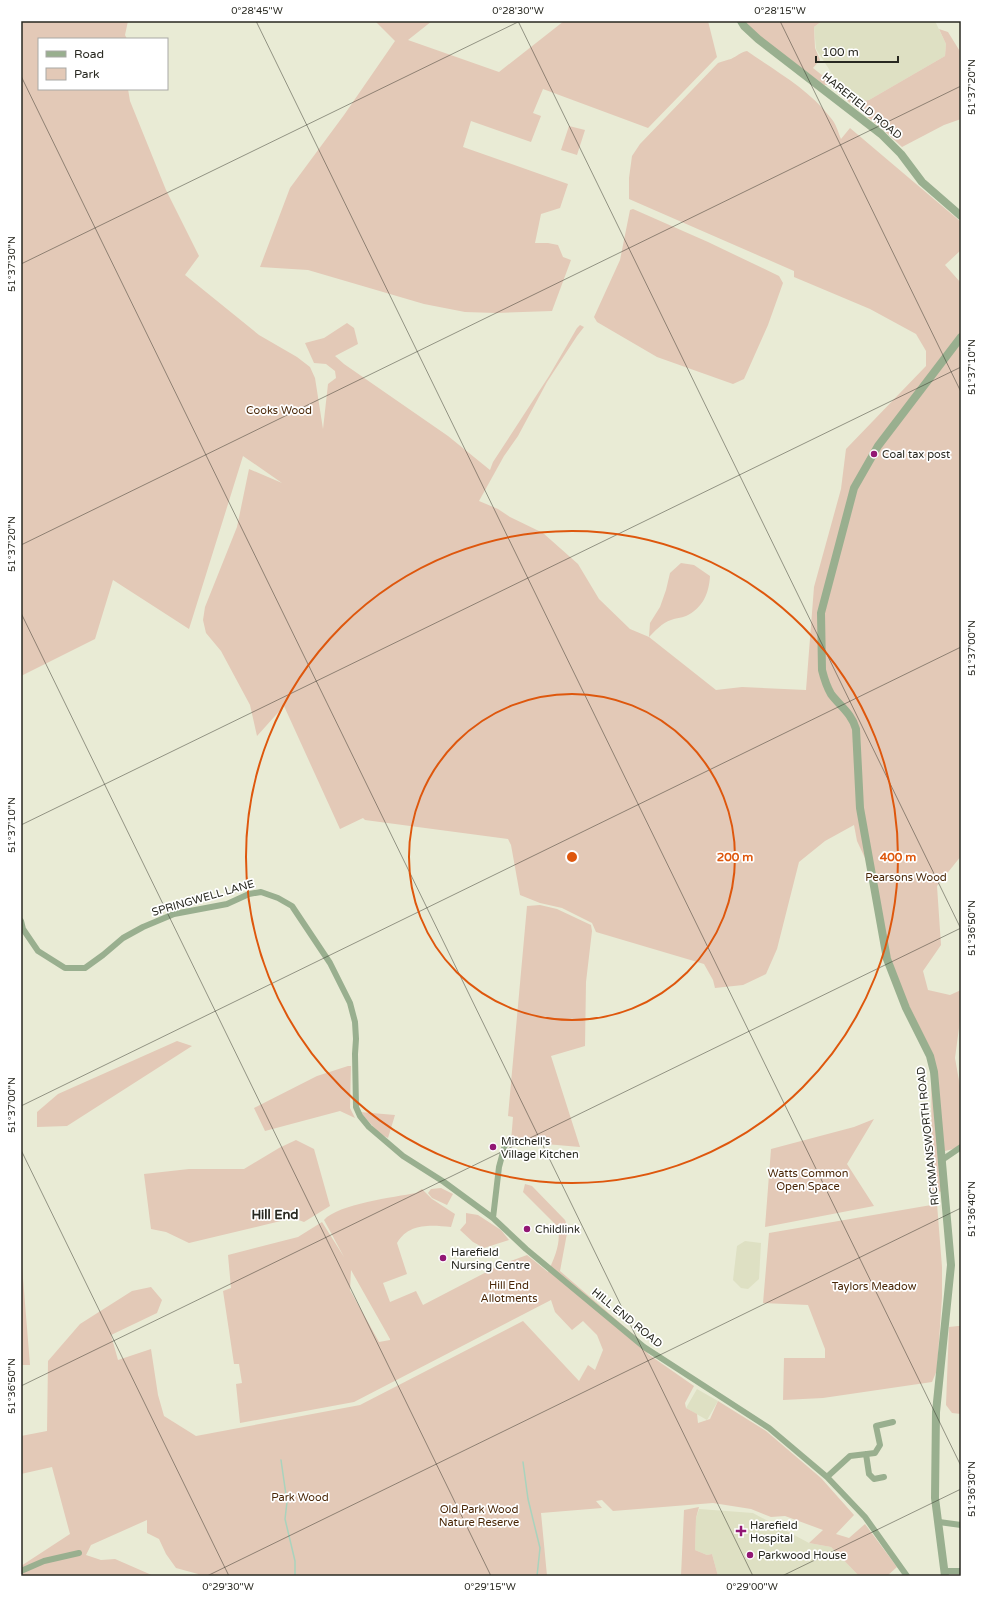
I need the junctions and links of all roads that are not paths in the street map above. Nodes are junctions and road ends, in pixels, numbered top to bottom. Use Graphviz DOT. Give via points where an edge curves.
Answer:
graph roads {
  1 [pos="741,21"];
  2 [pos="961,216"];
  3 [pos="961,338"];
  4 [pos="21,922"];
  5 [pos="360,1116"];
  6 [pos="506,1141"];
  7 [pos="961,1147"];
  8 [pos="942,1160"];
  9 [pos="493,1218"];
  10 [pos="893,1422"];
  11 [pos="866,1454"];
  12 [pos="827,1477"];
  13 [pos="884,1477"];
  14 [pos="939,1522"];
  15 [pos="961,1525"];
  16 [pos="79,1553"];
  17 [pos="21,1571"];
  18 [pos="961,1571"];
  19 [pos="945,1574"];
  20 [pos="907,1576"];
  1 -- 2 [label="street, HAREFIELD ROAD" via="758,39 881,134 901,154 922,182"];
  3 -- 8 [label="street, RICKMANSWORTH ROAD" via="878,446 854,488 821,613 822,670 828,688 849,714 856,729 860,808 880,924 896,984 930,1056"];
  4 -- 5 [label="street, SPRINGWELL LANE" via="38,951 65,968 85,968 123,938 174,914 227,904 249,894 261,892 292,906 330,963 350,1003 355,1022 356,1107"];
  5 -- 9 [label="street, HILL END ROAD" via="402,1156 444,1182"];
  6 -- 9 [label="street" via="499,1168"];
  7 -- 8 [label="street"];
  8 -- 14 [label="street, RICKMANSWORTH ROAD" via="951,1265 936,1412 935,1498"];
  9 -- 12 [label="street, HILL END ROAD" via="644,1347 769,1428"];
  10 -- 11 [label="street" via="876,1426 880,1445 875,1453"];
  11 -- 12 [label="street" via="850,1456"];
  11 -- 13 [label="street" via="869,1474 874,1479"];
  12 -- 20 [label="street, HILL END ROAD" via="865,1517"];
  14 -- 15 [label="street"];
  14 -- 19 [label="street, RICKMANSWORTH ROAD"];
  16 -- 17 [label="street" via="44,1561"];
  18 -- 19 [label="street"];
}
